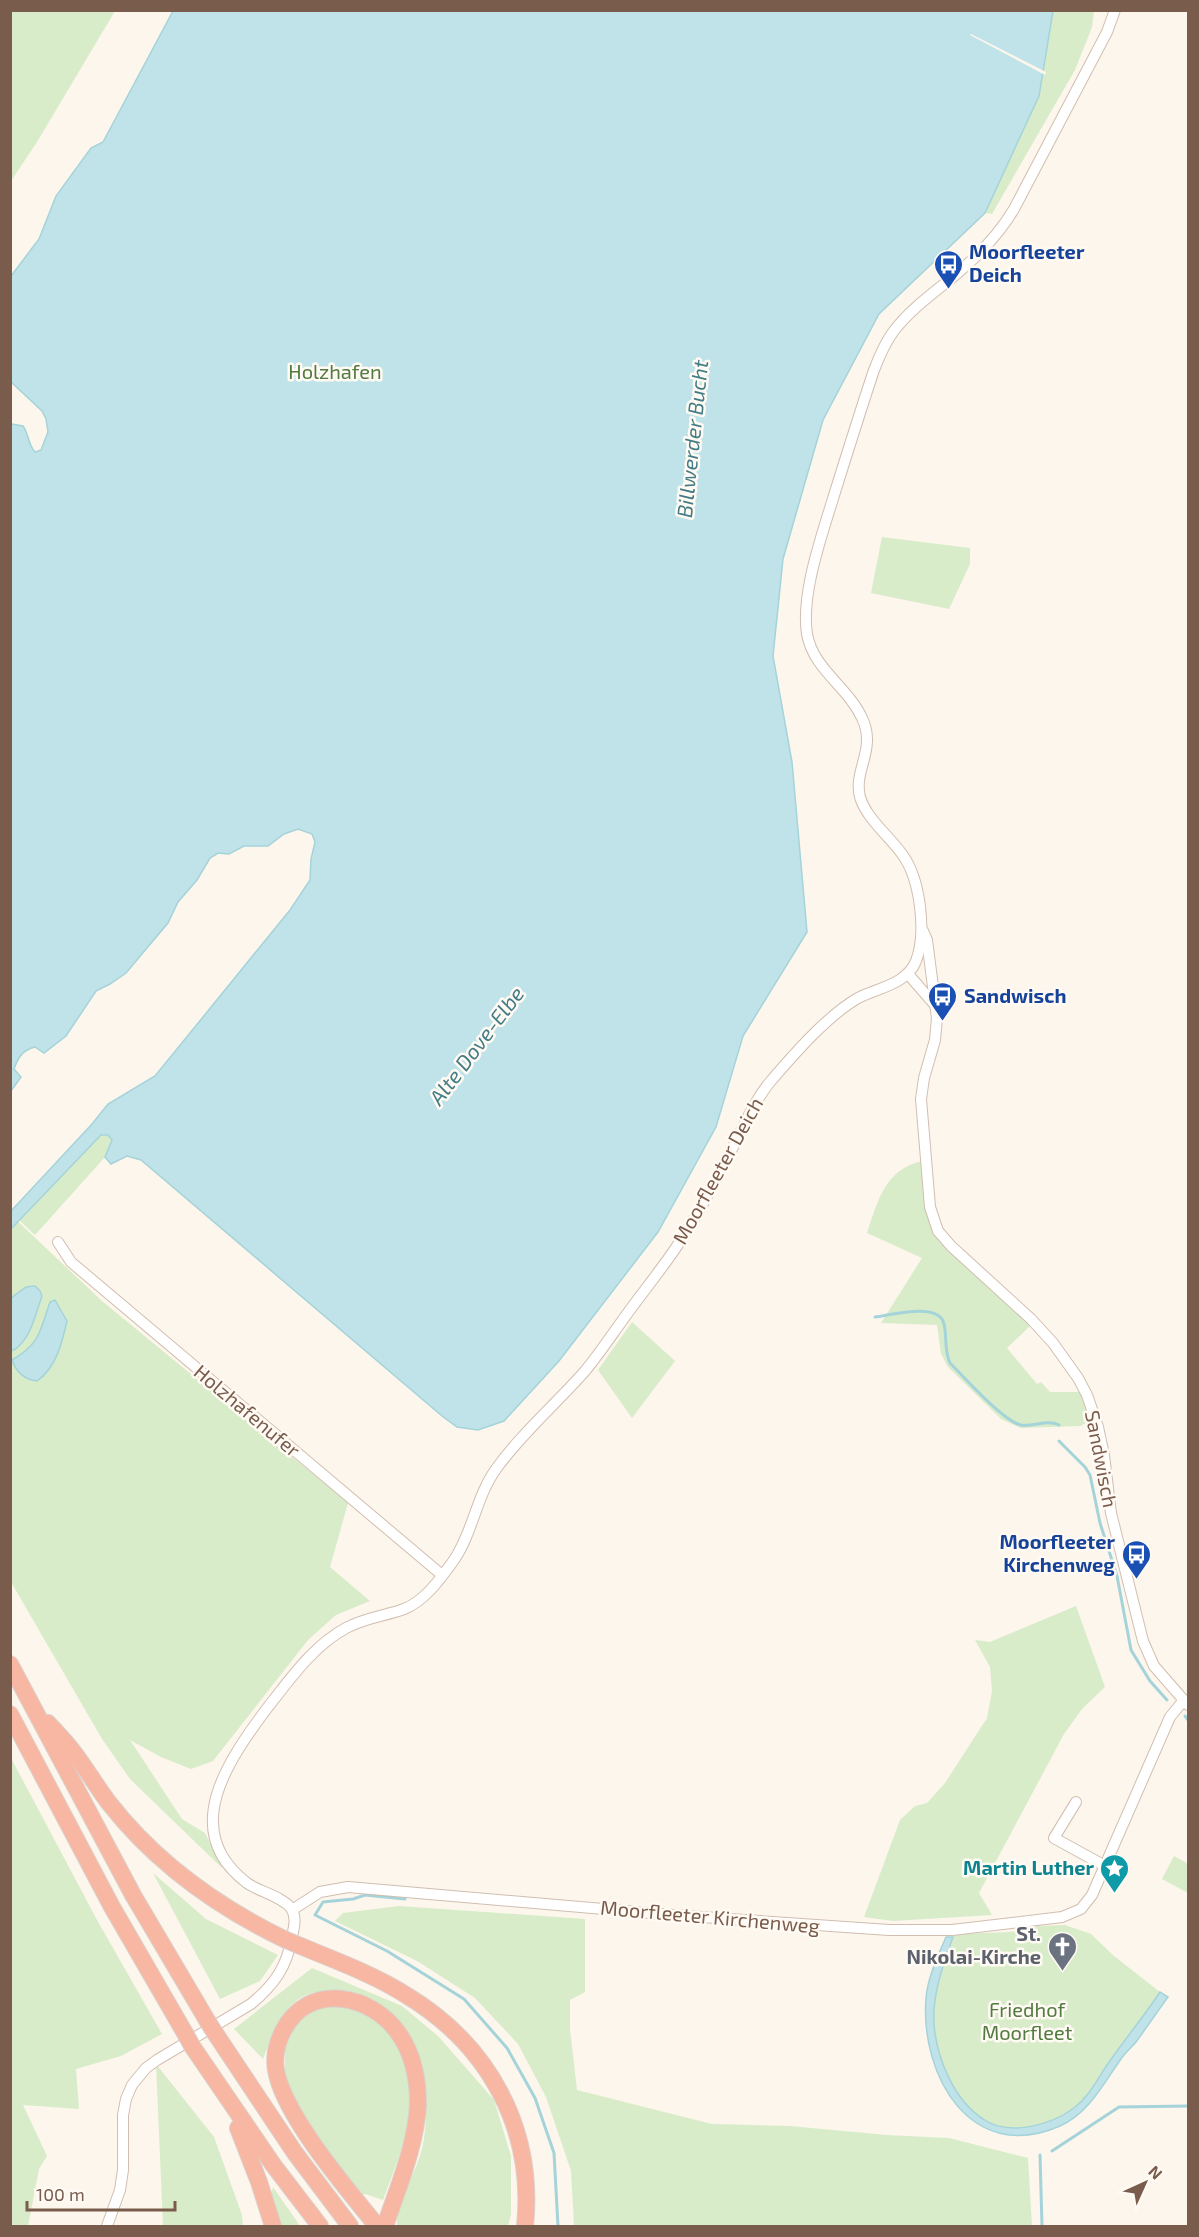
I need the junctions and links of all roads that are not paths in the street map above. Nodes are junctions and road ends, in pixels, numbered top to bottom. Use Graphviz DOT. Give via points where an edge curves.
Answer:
graph roads {
  1 [pos="1115,10"];
  2 [pos="921,925"];
  3 [pos="908,974"];
  4 [pos="936,1005"];
  5 [pos="58,1242"];
  6 [pos="442,1575"];
  7 [pos="10,1664"];
  8 [pos="28,1699"];
  9 [pos="1186,1703"];
  10 [pos="10,1714"];
  11 [pos="1076,1802"];
  12 [pos="1105,1866"];
  13 [pos="292,1910"];
  14 [pos="221,2091"];
  15 [pos="383,2225"];
  16 [pos="106,2226"];
  17 [pos="273,2226"];
  18 [pos="320,2226"];
  19 [pos="350,2226"];
  20 [pos="525,2226"];
  1 -- 2 [label="street" via="1000,233 916,306 887,341 859,416 814,566 807,622 809,642 865,722 868,744 860,796 912,870"];
  2 -- 3 [label="street" via="918,957"];
  2 -- 4 [label="street, Sandwisch" via="927,940"];
  3 -- 4 [label="street"];
  3 -- 6 [label="street, Moorfleeter Deich" via="845,1007 766,1087 675,1249 588,1368 498,1466 481,1495 466,1538"];
  4 -- 9 [label="street, Sandwisch" via="935,1040 921,1099 933,1219 938,1232 951,1246 1053,1343 1087,1395 1098,1427 1112,1513 1143,1641 1154,1666"];
  5 -- 6 [label="street, Holzhafenufer" via="71,1262"];
  6 -- 13 [label="street, Moorfleeter Deich" via="428,1592 407,1607 362,1621 326,1642 289,1680 231,1758 213,1811 217,1842 225,1859 249,1885"];
  7 -- 8 [label="highway"];
  8 -- 19 [label="highway" via="133,1894 212,2027 282,2134"];
  8 -- 20 [label="highway" via="108,1802 179,1875 249,1921 407,1995 442,2019 470,2046 491,2075 513,2121 526,2182"];
  9 -- 12 [label="street, Moorfleeter Kirchenweg" via="1170,1717"];
  10 -- 14 [label="highway" via="112,1907"];
  11 -- 12 [label="street" via="1054,1838"];
  12 -- 13 [label="street, Moorfleeter Kirchenweg" via="1089,1900 1071,1914 952,1930 890,1930 673,1915 348,1887 320,1892"];
  13 -- 16 [label="street" via="295,1919 290,1954 265,1993 146,2068 132,2085 123,2115 120,2190"];
  14 -- 17 [label="highway" via="244,2142"];
  14 -- 18 [label="highway"];
  15 -- 15 [label="highway" via="337,2175 295,2114 276,2074 275,2058 286,2026 296,2014 317,2001 352,2000 375,2011 399,2034 413,2064 417,2118 407,2160"];
}
